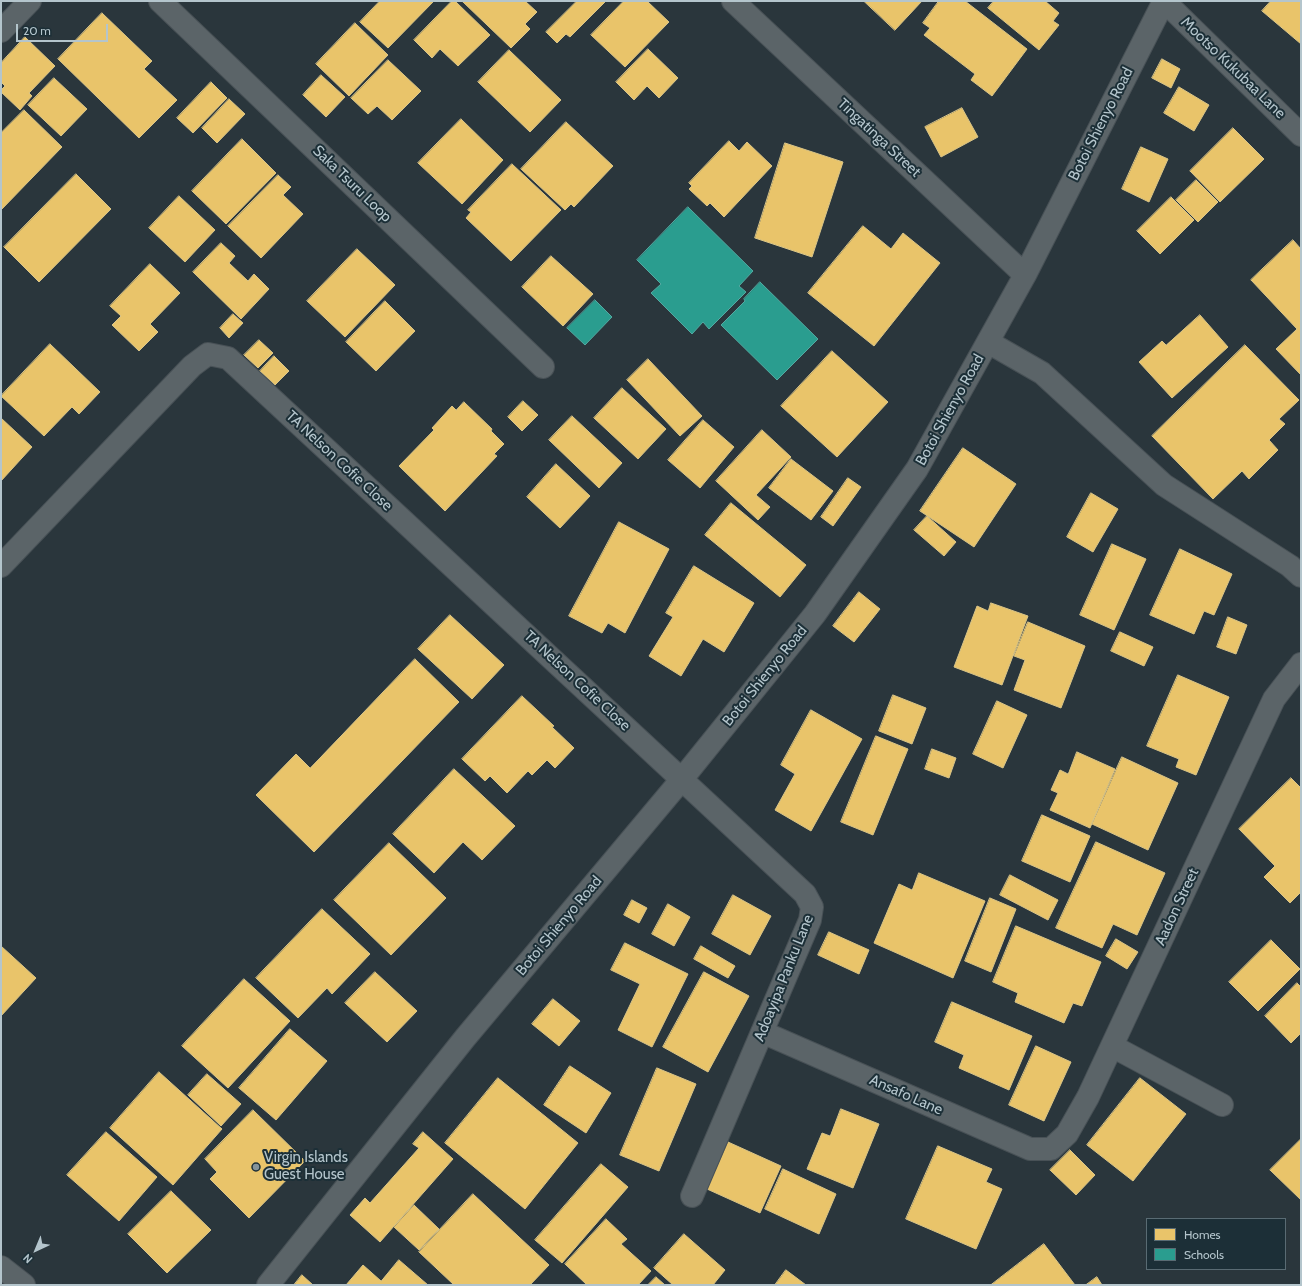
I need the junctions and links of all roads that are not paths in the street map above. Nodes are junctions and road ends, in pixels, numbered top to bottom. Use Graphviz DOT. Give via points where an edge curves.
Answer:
graph roads {
  1 [pos="30,1"];
  2 [pos="160,1"];
  3 [pos="733,1"];
  4 [pos="1164,1"];
  5 [pos="1,31"];
  6 [pos="1301,135"];
  7 [pos="1025,275"];
  8 [pos="988,342"];
  9 [pos="543,367"];
  10 [pos="1,566"];
  11 [pos="1301,576"];
  12 [pos="1301,664"];
  13 [pos="682,779"];
  14 [pos="762,1032"];
  15 [pos="1112,1046"];
  16 [pos="1222,1106"];
  17 [pos="1051,1149"];
  18 [pos="692,1196"];
  19 [pos="1,1267"];
  20 [pos="24,1285"];
  21 [pos="268,1285"];
  1 -- 5 [label="street"];
  2 -- 9 [label="street, Saka Tsuru Loop"];
  3 -- 7 [label="street, Tingatinga Street"];
  4 -- 6 [label="street, Mootso Kukubaa Lane"];
  4 -- 7 [label="street, Botoi Shienyo Road"];
  7 -- 8 [label="street, Botoi Shienyo Road"];
  8 -- 11 [label="street" via="1042,373 1164,485 1290,566"];
  8 -- 13 [label="street, Botoi Shienyo Road" via="917,469 815,614"];
  10 -- 13 [label="street, TA Nelson Cofie Close" via="192,366 208,354 228,358"];
  12 -- 15 [label="street, Aadon Street" via="1274,699"];
  13 -- 14 [label="street, Adoayipa Panku Lane" via="805,894 812,907 810,920"];
  13 -- 21 [label="street, Botoi Shienyo Road" via="465,1038"];
  14 -- 17 [label="street, Ansafo Lane" via="1030,1149"];
  14 -- 18 [label="street, Adoayipa Panku Lane"];
  15 -- 16 [label="street"];
  15 -- 17 [label="street, Aadon Street" via="1067,1134"];
  19 -- 20 [label="street"];
}
